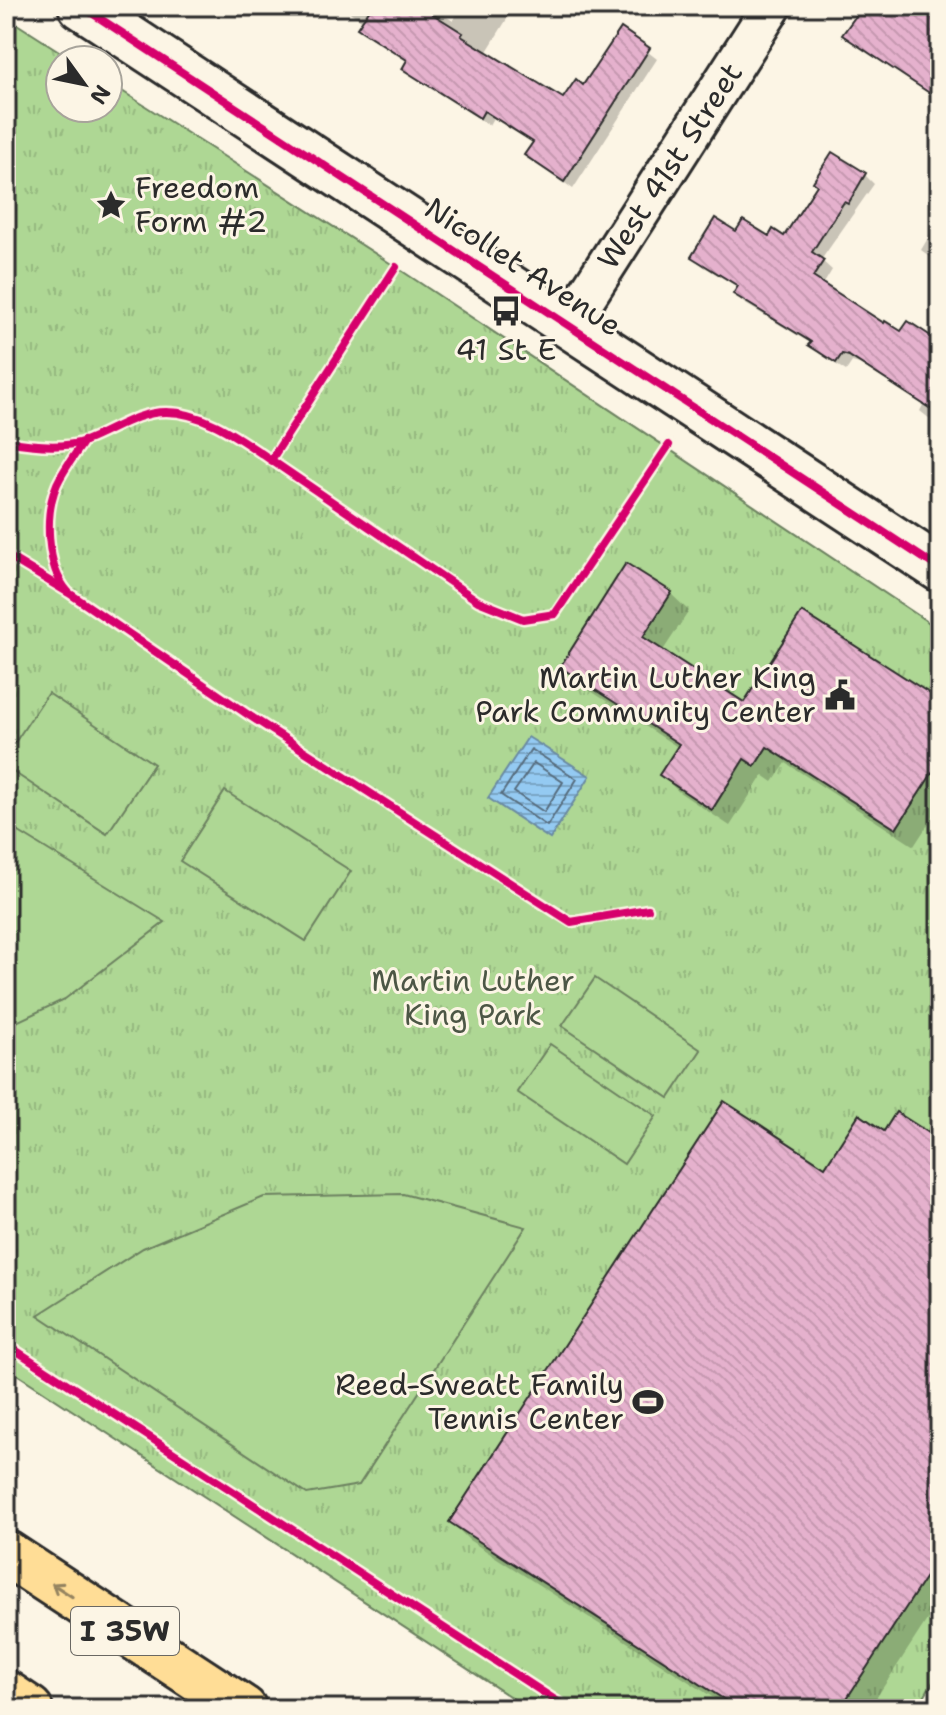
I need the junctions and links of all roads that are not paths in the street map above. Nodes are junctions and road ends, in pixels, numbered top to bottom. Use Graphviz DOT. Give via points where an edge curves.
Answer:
graph roads {
  1 [pos="81,6"];
  2 [pos="772,6"];
  3 [pos="568,325"];
  4 [pos="940,569"];
  5 [pos="6,1553"];
  6 [pos="6,1693"];
  7 [pos="30,1709"];
  8 [pos="244,1709"];
  1 -- 3 [label="main road, Nicollet Avenue"];
  2 -- 3 [label="street, West 41st Street"];
  3 -- 4 [label="main road, Nicollet Avenue"];
  8 -- 5 [label="highway, I 35W, one-way"];
  6 -- 7 [label="highway"];
}
